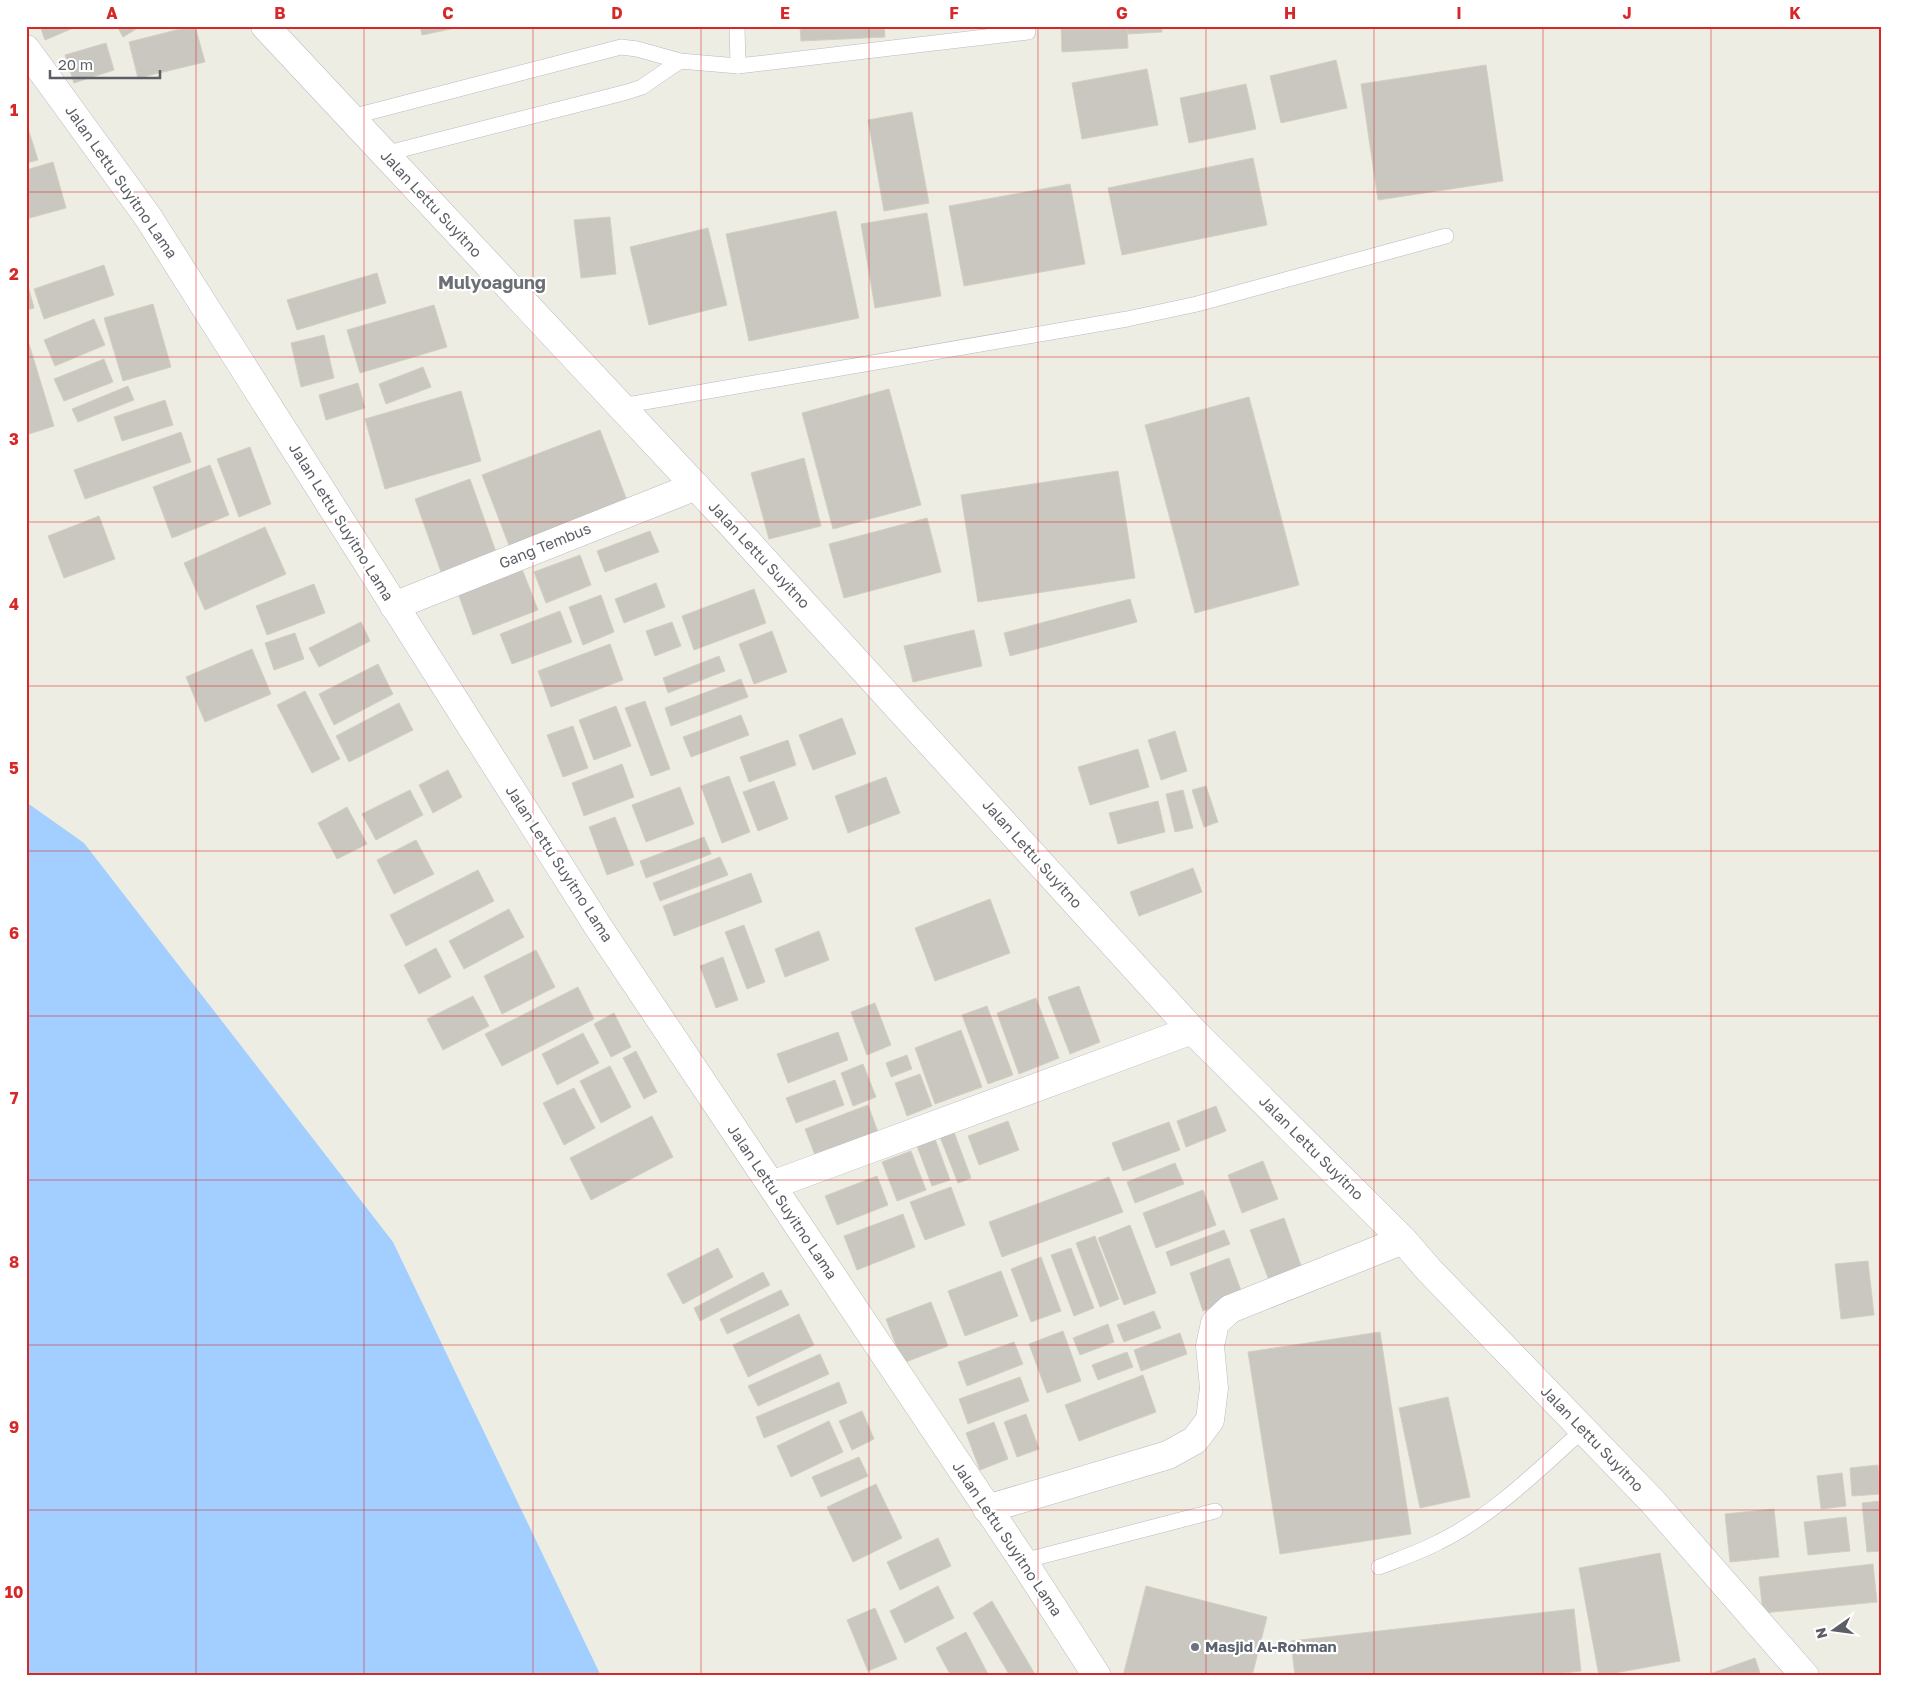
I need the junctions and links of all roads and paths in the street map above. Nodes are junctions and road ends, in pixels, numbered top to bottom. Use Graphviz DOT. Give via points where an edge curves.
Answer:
graph roads {
  1 [pos="265,26"];
  2 [pos="737,26"];
  3 [pos="1028,32"];
  4 [pos="26,49"];
  5 [pos="680,61"];
  6 [pos="738,66"];
  7 [pos="351,117"];
  8 [pos="384,154"];
  9 [pos="1446,236"];
  10 [pos="621,406"];
  11 [pos="696,486"];
  12 [pos="394,606"];
  13 [pos="1192,1030"];
  14 [pos="772,1185"];
  15 [pos="1403,1240"];
  16 [pos="1583,1430"];
  17 [pos="987,1508"];
  18 [pos="1215,1511"];
  19 [pos="1022,1562"];
  20 [pos="1379,1567"];
  21 [pos="1097,1676"];
  22 [pos="1805,1676"];
  1 -- 7 [label="main road, Jalan Lettu Suyitno"];
  2 -- 6 [label="lane"];
  3 -- 6 [label="lane"];
  4 -- 12 [label="main road, Jalan Lettu Suyitno Lama" via="148,217"];
  5 -- 6 [label="lane"];
  5 -- 7 [label="lane" via="621,47"];
  5 -- 8 [label="lane" via="642,87 627,92"];
  7 -- 8 [label="main road, Jalan Lettu Suyitno"];
  8 -- 10 [label="main road, Jalan Lettu Suyitno"];
  9 -- 10 [label="lane" via="1206,302 1127,320"];
  10 -- 11 [label="main road, Jalan Lettu Suyitno"];
  11 -- 12 [label="main road, Gang Tembus"];
  11 -- 13 [label="main road, Jalan Lettu Suyitno"];
  12 -- 14 [label="main road, Jalan Lettu Suyitno Lama" via="599,928"];
  13 -- 14 [label="main road"];
  13 -- 15 [label="main road, Jalan Lettu Suyitno"];
  14 -- 17 [label="main road, Jalan Lettu Suyitno Lama"];
  15 -- 16 [label="main road, Jalan Lettu Suyitno"];
  15 -- 17 [label="main road" via="1230,1309 1215,1323 1210,1346 1214,1388 1210,1420 1195,1440 1168,1455"];
  16 -- 20 [label="lane" via="1507,1497 1473,1522 1440,1542"];
  16 -- 22 [label="main road, Jalan Lettu Suyitno" via="1653,1502"];
  17 -- 19 [label="main road, Jalan Lettu Suyitno Lama"];
  18 -- 19 [label="lane"];
  19 -- 21 [label="main road, Jalan Lettu Suyitno Lama"];
}
